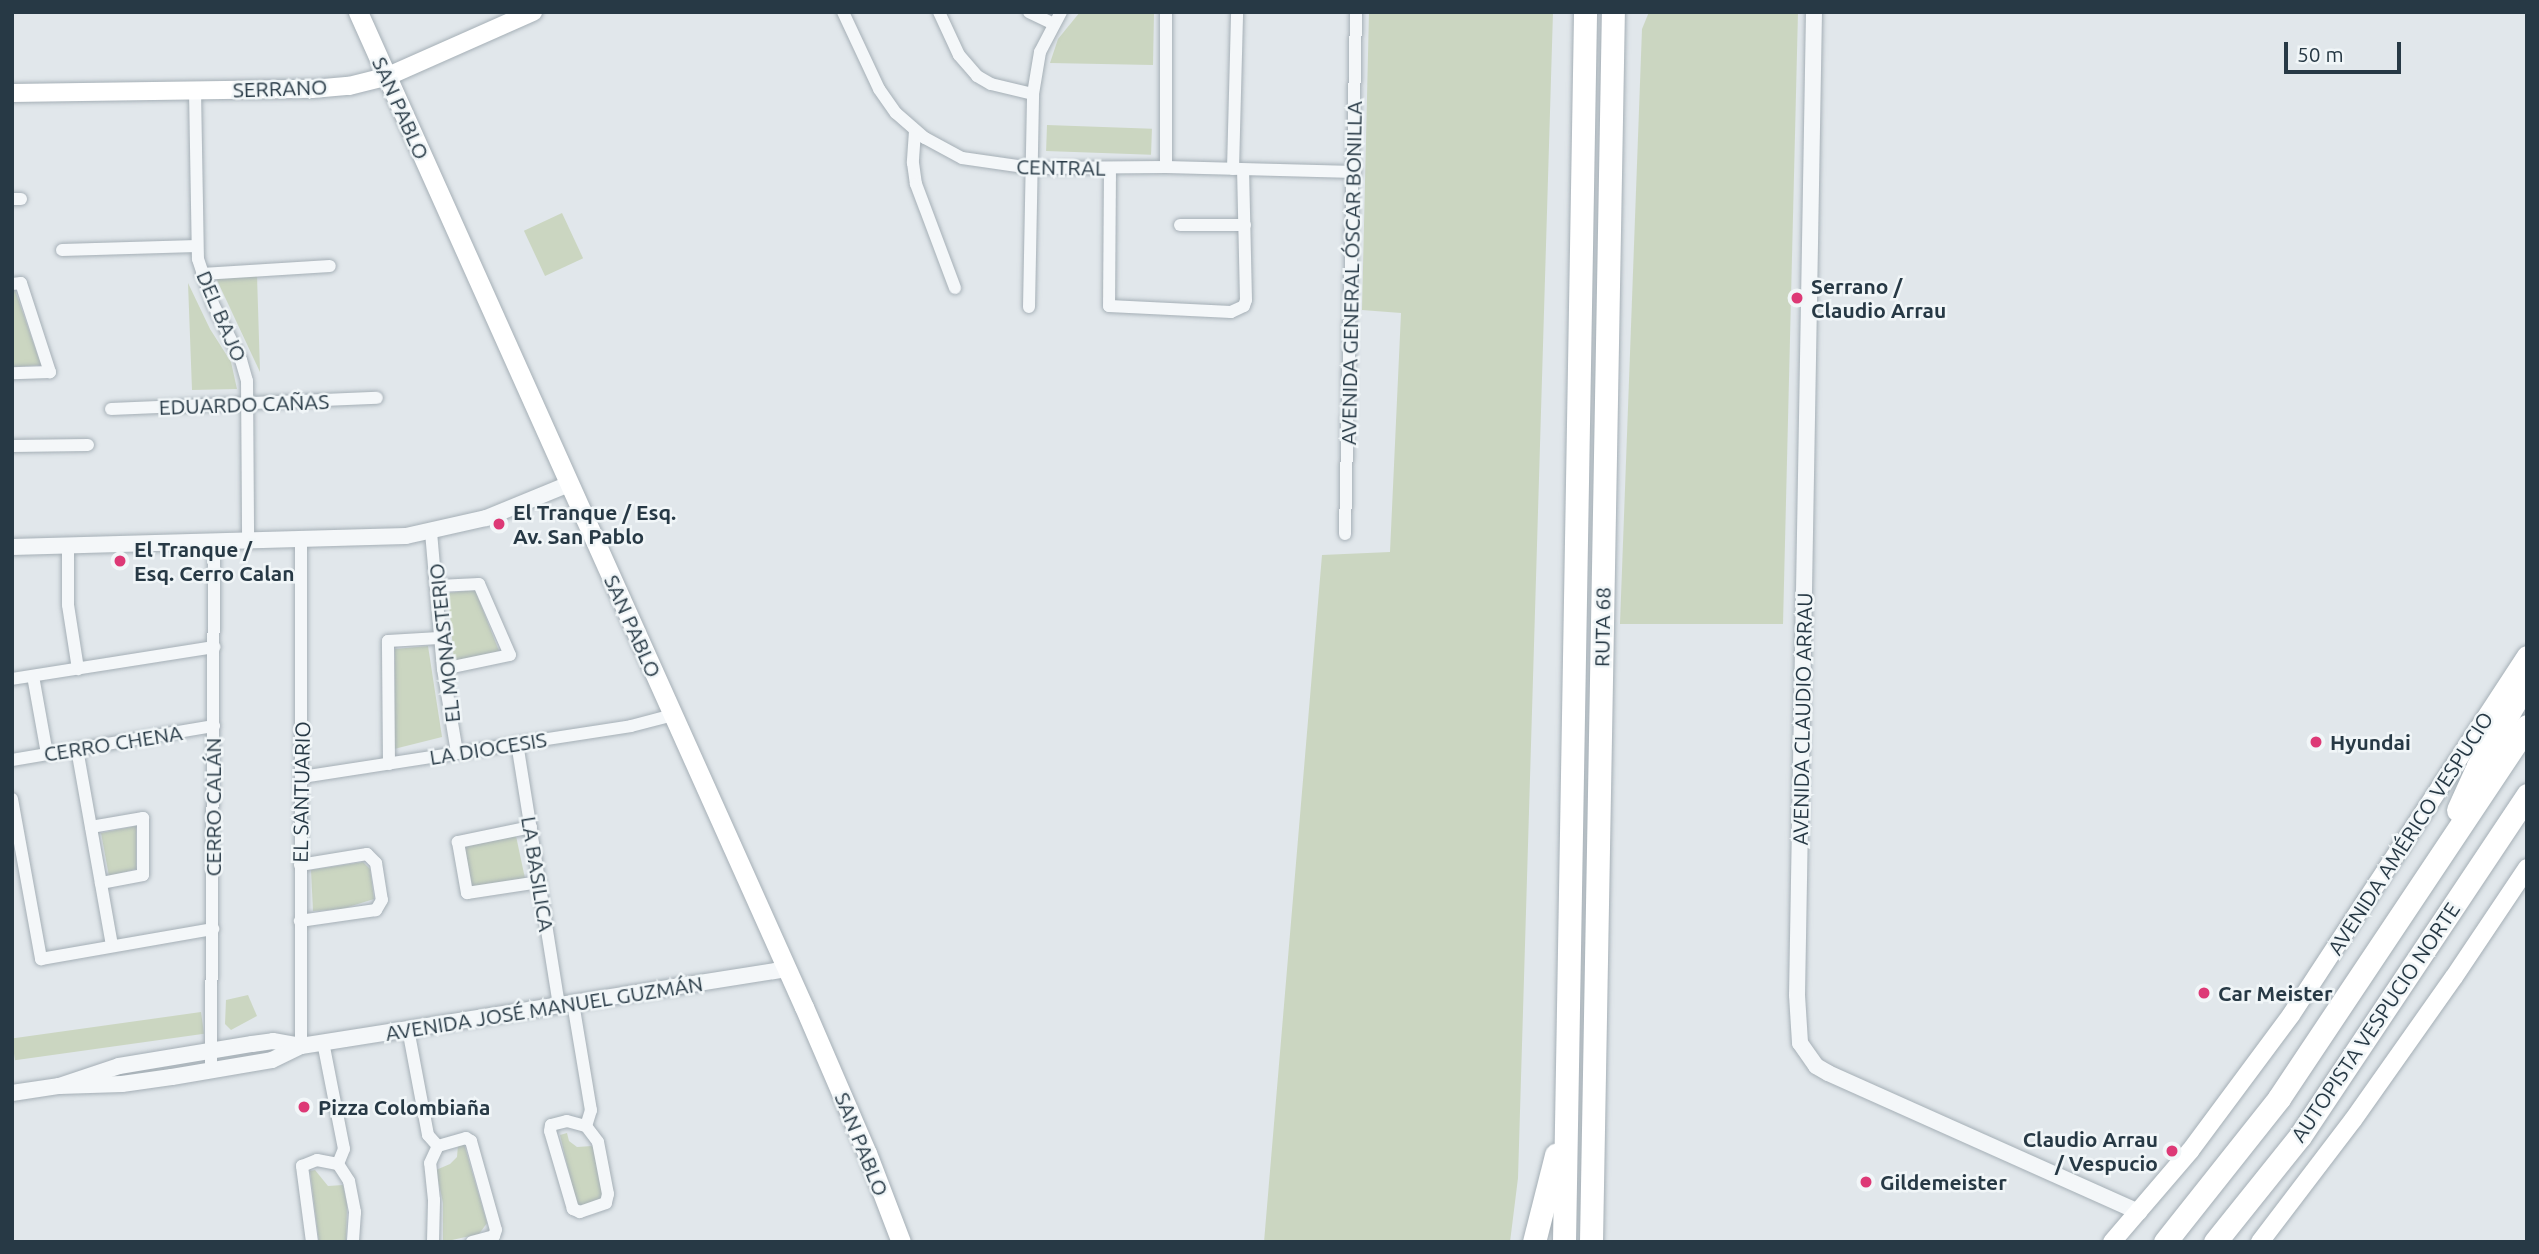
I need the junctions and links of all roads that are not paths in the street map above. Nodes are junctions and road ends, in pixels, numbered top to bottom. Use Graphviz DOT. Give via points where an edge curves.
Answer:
graph roads {
  1 [pos="358,12"];
  2 [pos="533,12"];
  3 [pos="843,12"];
  4 [pos="939,12"];
  5 [pos="1029,12"];
  6 [pos="1061,12"];
  7 [pos="1166,12"];
  8 [pos="1237,12"];
  9 [pos="1356,12"];
  10 [pos="1585,12"];
  11 [pos="1613,12"];
  12 [pos="1625,12"];
  13 [pos="1814,12"];
  14 [pos="1052,23"];
  15 [pos="386,77"];
  16 [pos="194,90"];
  17 [pos="12,93"];
  18 [pos="1032,94"];
  19 [pos="915,131"];
  20 [pos="1611,133"];
  21 [pos="1166,167"];
  22 [pos="1031,168"];
  23 [pos="1110,168"];
  24 [pos="1238,169"];
  25 [pos="1355,172"];
  26 [pos="1180,225"];
  27 [pos="1245,225"];
  28 [pos="197,246"];
  29 [pos="62,250"];
  30 [pos="330,266"];
  31 [pos="202,274"];
  32 [pos="12,284"];
  33 [pos="955,288"];
  34 [pos="1029,306"];
  35 [pos="12,373"];
  36 [pos="377,398"];
  37 [pos="248,404"];
  38 [pos="111,409"];
  39 [pos="89,445"];
  40 [pos="12,446"];
  41 [pos="569,484"];
  42 [pos="431,532"];
  43 [pos="1345,534"];
  44 [pos="301,539"];
  45 [pos="248,541"];
  46 [pos="215,543"];
  47 [pos="68,546"];
  48 [pos="12,547"];
  49 [pos="438,586"];
  50 [pos="439,638"];
  51 [pos="214,647"];
  52 [pos="2527,655"];
  53 [pos="78,669"];
  54 [pos="443,669"];
  55 [pos="33,676"];
  56 [pos="12,679"];
  57 [pos="2527,681"];
  58 [pos="673,715"];
  59 [pos="214,726"];
  60 [pos="2527,726"];
  61 [pos="517,743"];
  62 [pos="78,749"];
  63 [pos="457,753"];
  64 [pos="47,754"];
  65 [pos="12,761"];
  66 [pos="389,764"];
  67 [pos="302,777"];
  68 [pos="2527,797"];
  69 [pos="12,799"];
  70 [pos="91,827"];
  71 [pos="531,827"];
  72 [pos="15,834"];
  73 [pos="2437,861"];
  74 [pos="300,865"];
  75 [pos="2527,869"];
  76 [pos="539,882"];
  77 [pos="101,883"];
  78 [pos="300,921"];
  79 [pos="213,929"];
  80 [pos="112,945"];
  81 [pos="786,969"];
  82 [pos="566,1004"];
  83 [pos="408,1029"];
  84 [pos="323,1042"];
  85 [pos="301,1046"];
  86 [pos="211,1051"];
  87 [pos="212,1070"];
  88 [pos="59,1086"];
  89 [pos="12,1093"];
  90 [pos="1566,1118"];
  91 [pos="586,1126"];
  92 [pos="438,1146"];
  93 [pos="338,1164"];
  94 [pos="2139,1212"];
  95 [pos="312,1242"];
  96 [pos="353,1242"];
  97 [pos="433,1242"];
  98 [pos="472,1242"];
  99 [pos="901,1242"];
  100 [pos="1534,1242"];
  101 [pos="1546,1242"];
  102 [pos="1563,1242"];
  103 [pos="1591,1242"];
  104 [pos="2112,1242"];
  105 [pos="2165,1242"];
  106 [pos="2215,1242"];
  107 [pos="2260,1242"];
  1 -- 15 [label="main road, SAN PABLO"];
  2 -- 15 [label="main road, SERRANO"];
  3 -- 19 [label="street, CENTRAL" via="887,102"];
  4 -- 18 [label="street" via="958,55 977,76"];
  5 -- 14 [label="street"];
  6 -- 14 [label="street"];
  7 -- 21 [label="street"];
  8 -- 24 [label="street"];
  9 -- 25 [label="street, AVENIDA GENERAL ÓSCAR BONILLA"];
  10 -- 90 [label="highway, RUTA 68"];
  11 -- 20 [label="highway, RUTA 68"];
  12 -- 20 [label="highway"];
  13 -- 94 [label="street, AVENIDA CLAUDIO ARRAU" via="1797,995 1800,1043 1816,1066 1828,1073"];
  14 -- 18 [label="street" via="1040,52"];
  15 -- 16 [label="main road, SERRANO" via="312,89"];
  15 -- 41 [label="main road, SAN PABLO"];
  16 -- 17 [label="main road, SERRANO"];
  16 -- 28 [label="street, DEL BAJO"];
  18 -- 22 [label="street"];
  19 -- 22 [label="street, CENTRAL" via="962,158"];
  19 -- 33 [label="street" via="916,184"];
  20 -- 103 [label="highway, RUTA 68"];
  21 -- 23 [label="street, CENTRAL"];
  21 -- 24 [label="street, CENTRAL"];
  22 -- 23 [label="street, CENTRAL"];
  22 -- 34 [label="street"];
  23 -- 27 [label="street" via="1109,306 1238,310 1246,300"];
  24 -- 25 [label="street, CENTRAL"];
  24 -- 27 [label="street"];
  25 -- 43 [label="street, AVENIDA GENERAL ÓSCAR BONILLA"];
  26 -- 27 [label="street"];
  28 -- 29 [label="street"];
  28 -- 31 [label="street, DEL BAJO"];
  30 -- 31 [label="street"];
  31 -- 37 [label="street, DEL BAJO" via="245,370"];
  32 -- 35 [label="street" via="21,283 50,372"];
  36 -- 37 [label="street, EDUARDO CAÑAS"];
  37 -- 38 [label="street, EDUARDO CAÑAS"];
  37 -- 45 [label="street, DEL BAJO"];
  39 -- 40 [label="street"];
  41 -- 42 [label="street" via="486,518"];
  41 -- 58 [label="main road, SAN PABLO"];
  42 -- 44 [label="street"];
  42 -- 49 [label="street, EL MONASTERIO"];
  44 -- 45 [label="street"];
  44 -- 67 [label="street, EL SANTUARIO"];
  45 -- 46 [label="street"];
  46 -- 47 [label="street"];
  46 -- 51 [label="street, CERRO CALÁN"];
  47 -- 48 [label="street"];
  47 -- 53 [label="street" via="68,605"];
  49 -- 50 [label="street, EL MONASTERIO"];
  49 -- 54 [label="street" via="479,584 510,655"];
  50 -- 54 [label="street, EL MONASTERIO"];
  50 -- 66 [label="street" via="388,641"];
  51 -- 53 [label="street"];
  51 -- 59 [label="street, CERRO CALÁN"];
  52 -- 94 [label="main road, AVENIDA AMÉRICO VESPUCIO" via="2291,1015"];
  53 -- 55 [label="street"];
  54 -- 63 [label="street, EL MONASTERIO"];
  55 -- 56 [label="street"];
  55 -- 64 [label="street"];
  57 -- 73 [label="highway" via="2478,766"];
  58 -- 61 [label="street, LA DIOCESIS"];
  58 -- 81 [label="main road, SAN PABLO"];
  59 -- 62 [label="street, CERRO CHENA"];
  59 -- 79 [label="street, CERRO CALÁN"];
  60 -- 73 [label="highway, AUTOPISTA VESPUCIO NORTE"];
  61 -- 63 [label="street, LA DIOCESIS"];
  61 -- 71 [label="street, LA BASILICA"];
  62 -- 64 [label="street, CERRO CHENA"];
  62 -- 70 [label="street"];
  63 -- 66 [label="street, LA DIOCESIS"];
  64 -- 65 [label="street, CERRO CHENA"];
  66 -- 67 [label="street, LA DIOCESIS"];
  67 -- 74 [label="street, EL SANTUARIO"];
  68 -- 106 [label="highway, AUTOPISTA VESPUCIO NORTE" via="2300,1136"];
  69 -- 72 [label="street"];
  70 -- 77 [label="street"];
  70 -- 77 [label="street" via="143,818 143,875"];
  71 -- 76 [label="street, LA BASILICA"];
  71 -- 76 [label="street" via="458,842 467,893"];
  72 -- 80 [label="street" via="41,959"];
  73 -- 105 [label="highway, AUTOPISTA VESPUCIO NORTE" via="2279,1098"];
  74 -- 78 [label="street, EL SANTUARIO"];
  74 -- 78 [label="street" via="367,854 376,863 382,900 376,910"];
  75 -- 107 [label="main road" via="2454,977"];
  76 -- 82 [label="street, LA BASILICA"];
  77 -- 80 [label="street"];
  78 -- 85 [label="street, EL SANTUARIO"];
  79 -- 80 [label="street"];
  79 -- 86 [label="street, CERRO CALÁN"];
  81 -- 82 [label="street, AVENIDA JOSÉ MANUEL GUZMÁN"];
  81 -- 99 [label="main road, SAN PABLO"];
  82 -- 83 [label="street, AVENIDA JOSÉ MANUEL GUZMÁN"];
  82 -- 91 [label="street, LA BASILICA" via="591,1110"];
  83 -- 84 [label="street, AVENIDA JOSÉ MANUEL GUZMÁN"];
  83 -- 92 [label="street" via="428,1135"];
  84 -- 85 [label="street, AVENIDA JOSÉ MANUEL GUZMÁN"];
  84 -- 93 [label="street" via="344,1149"];
  85 -- 86 [label="street, AVENIDA JOSÉ MANUEL GUZMÁN" via="273,1041"];
  85 -- 87 [label="street, AVENIDA JOSÉ MANUEL GUZMÁN" via="272,1060"];
  86 -- 87 [label="street, CERRO CALÁN"];
  86 -- 88 [label="street, AVENIDA JOSÉ MANUEL GUZMÁN" via="119,1066"];
  87 -- 88 [label="street, AVENIDA JOSÉ MANUEL GUZMÁN" via="122,1084"];
  88 -- 89 [label="street, AVENIDA JOSÉ MANUEL GUZMÁN"];
  90 -- 100 [label="highway"];
  90 -- 101 [label="highway"];
  90 -- 102 [label="highway, RUTA 68"];
  91 -- 91 [label="street, LA BASILICA" via="567,1121 551,1125 550,1131 573,1209 580,1212 606,1203 608,1194 598,1142"];
  92 -- 97 [label="street" via="430,1163"];
  92 -- 98 [label="street" via="466,1138 471,1141 496,1230 494,1236"];
  93 -- 95 [label="street" via="317,1160 302,1166"];
  93 -- 96 [label="street" via="349,1181"];
  94 -- 104 [label="main road, AVENIDA AMÉRICO VESPUCIO"];
}
